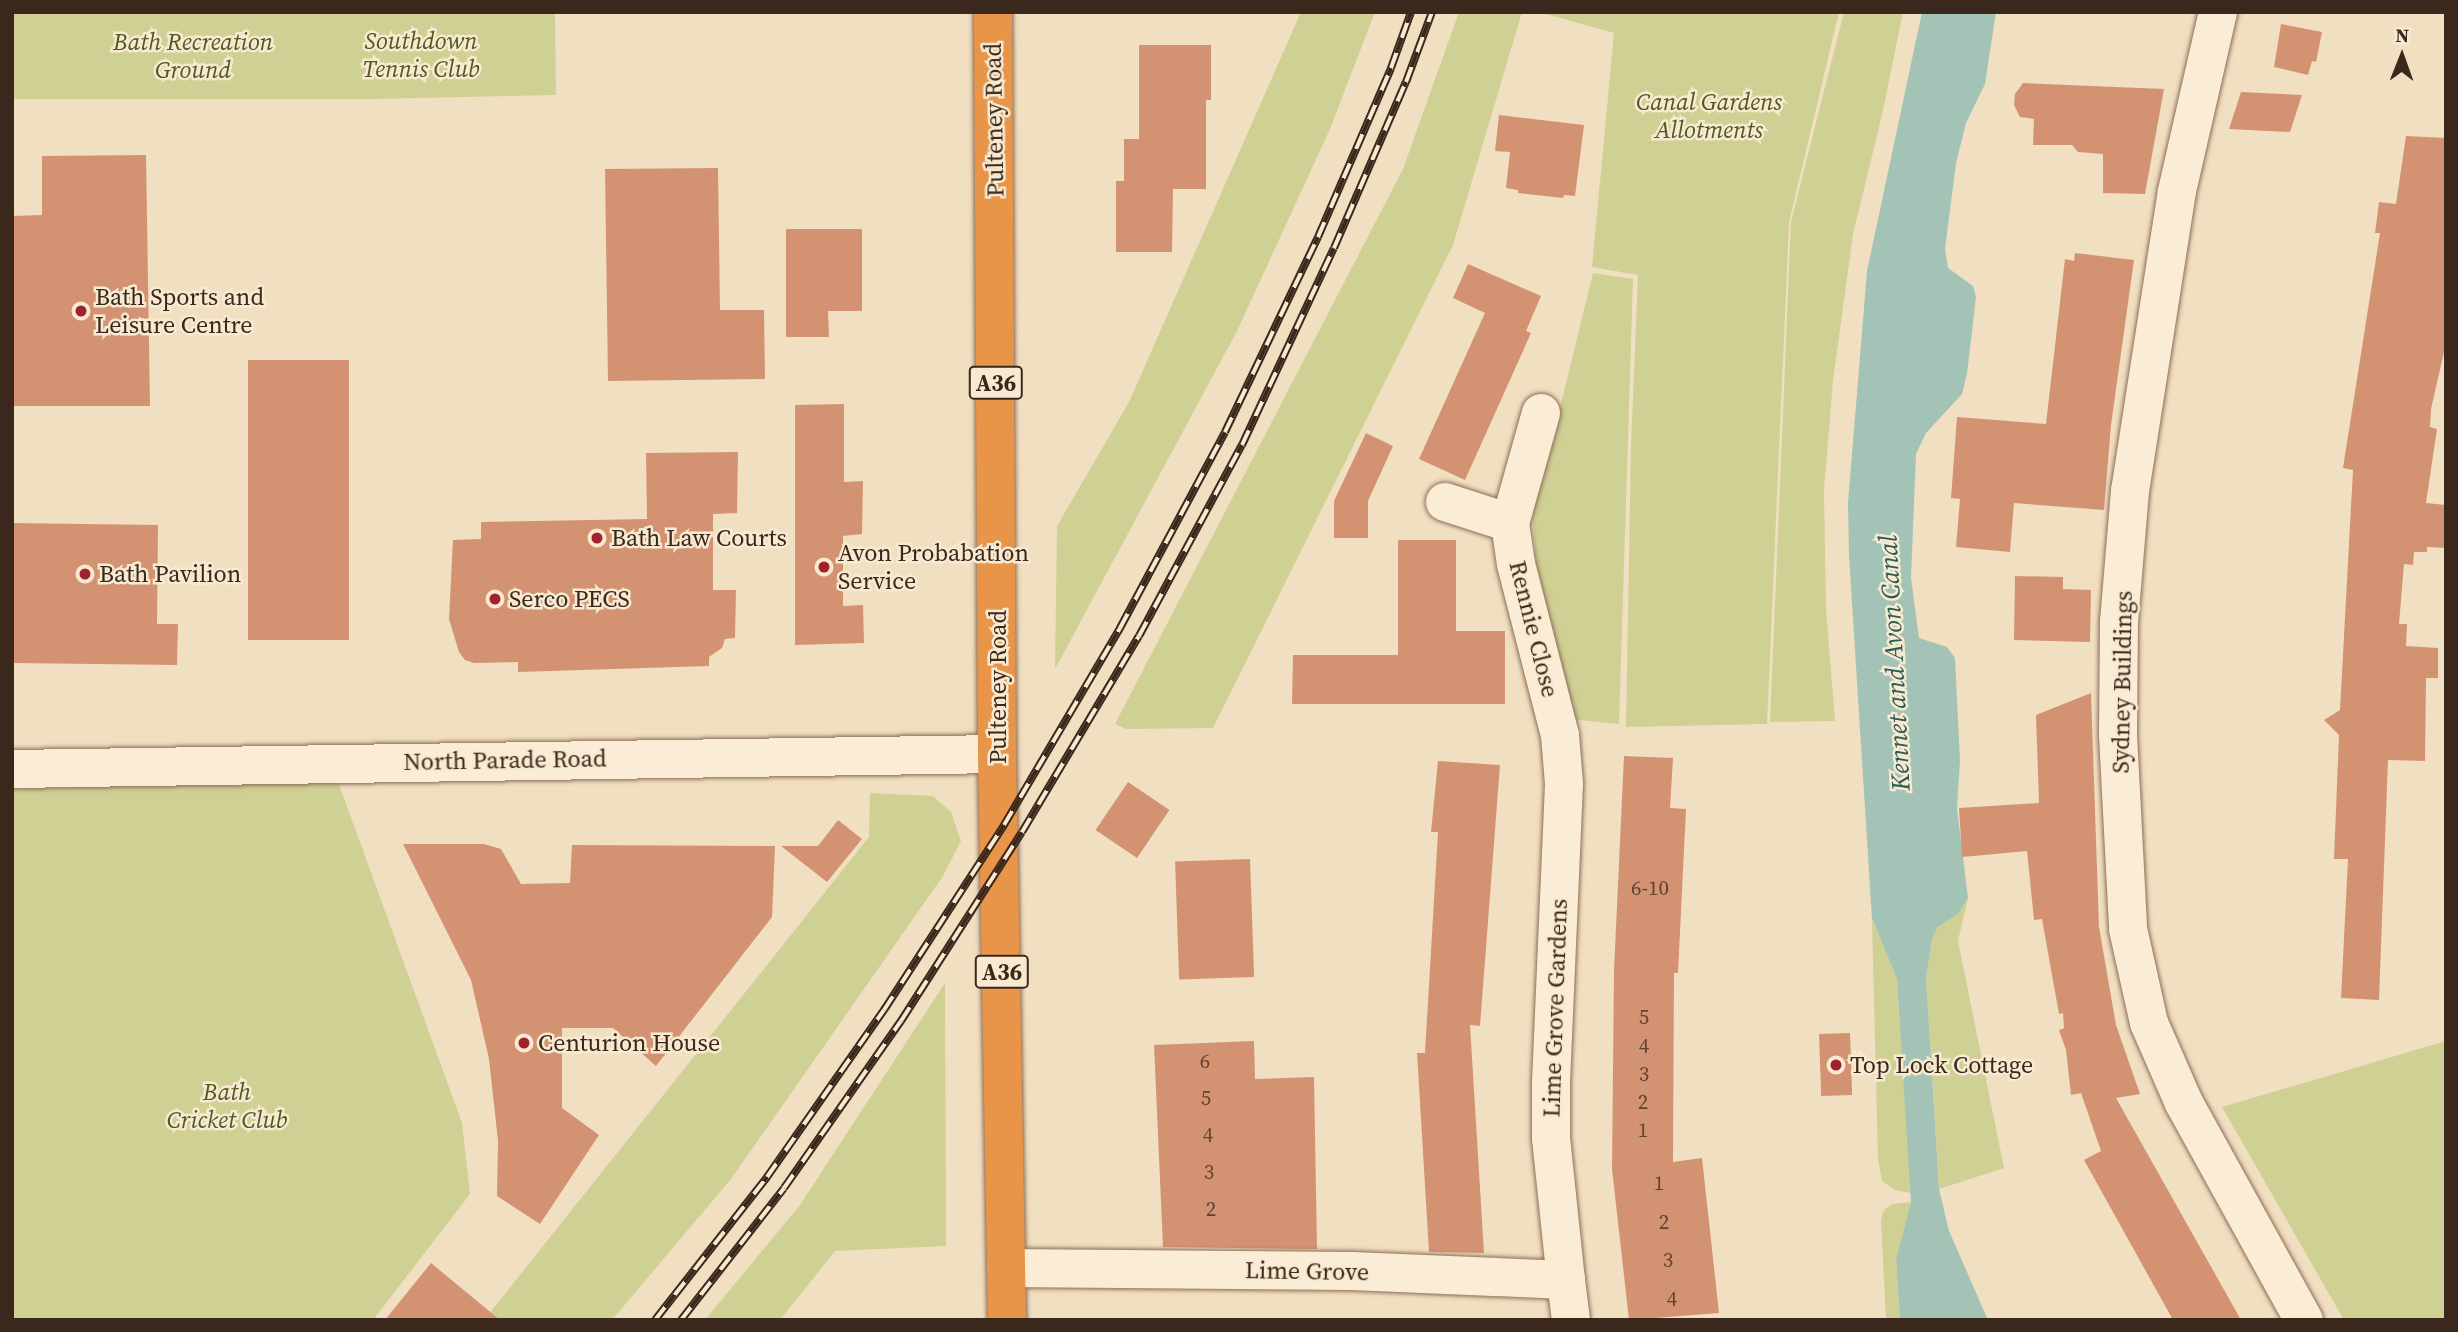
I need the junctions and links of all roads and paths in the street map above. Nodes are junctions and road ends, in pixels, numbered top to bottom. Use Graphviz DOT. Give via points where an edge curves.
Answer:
graph roads {
  1 [pos="993,12"];
  2 [pos="2218,12"];
  3 [pos="1541,413"];
  4 [pos="1445,502"];
  5 [pos="1510,523"];
  6 [pos="1560,735"];
  7 [pos="997,754"];
  8 [pos="12,769"];
  9 [pos="1006,1268"];
  10 [pos="1566,1280"];
  11 [pos="1007,1320"];
  12 [pos="1571,1320"];
  13 [pos="2304,1320"];
  1 -- 7 [label="highway, Pulteney Road / A36"];
  2 -- 13 [label="street, Sydney Buildings" via="2177,191 2130,491 2119,621 2118,722 2129,929 2149,1023 2184,1103"];
  3 -- 5 [label="street, Rennie Close"];
  4 -- 5 [label="street"];
  5 -- 6 [label="street, Rennie Close" via="1516,564"];
  6 -- 10 [label="street, Lime Grove Gardens" via="1564,784 1551,1138"];
  7 -- 8 [label="street, North Parade Road"];
  7 -- 9 [label="highway, Pulteney Road / A36"];
  9 -- 10 [label="street, Lime Grove" via="1352,1271"];
  9 -- 11 [label="highway, Pulteney Road / A36"];
  10 -- 12 [label="street"];
}
